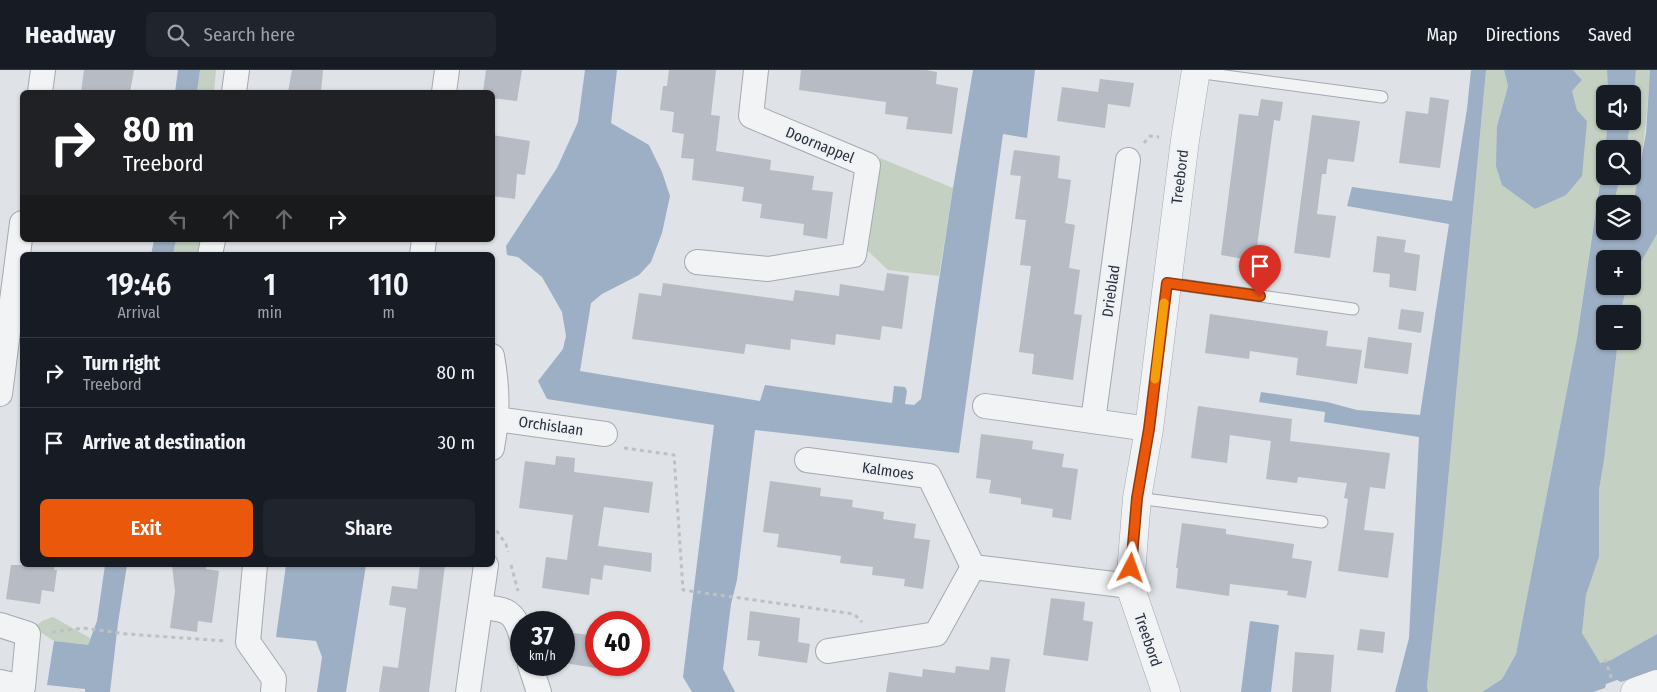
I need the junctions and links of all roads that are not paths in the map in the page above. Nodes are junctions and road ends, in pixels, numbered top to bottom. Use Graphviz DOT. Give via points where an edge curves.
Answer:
graph roads {
  1 [pos="43,70"];
  2 [pos="237,70"];
  3 [pos="447,70"];
  4 [pos="756,70"];
  5 [pos="1196,71"];
  6 [pos="40,90"];
  7 [pos="234,90"];
  8 [pos="444,90"];
  9 [pos="1382,97"];
  10 [pos="1128,160"];
  11 [pos="20,239"];
  12 [pos="697,262"];
  13 [pos="1167,283"];
  14 [pos="1353,308"];
  15 [pos="495,374"];
  16 [pos="0,394"];
  17 [pos="985,406"];
  18 [pos="497,418"];
  19 [pos="1093,421"];
  20 [pos="1149,429"];
  21 [pos="495,430"];
  22 [pos="606,434"];
  23 [pos="807,460"];
  24 [pos="1137,498"];
  25 [pos="1322,522"];
  26 [pos="255,567"];
  27 [pos="486,567"];
  28 [pos="973,567"];
  29 [pos="1130,586"];
  30 [pos="480,607"];
  31 [pos="510,615"];
  32 [pos="0,625"];
  33 [pos="828,651"];
  34 [pos="534,676"];
  35 [pos="0,682"];
  36 [pos="1657,684"];
  37 [pos="1624,687"];
  38 [pos="273,692"];
  39 [pos="468,692"];
  40 [pos="539,692"];
  41 [pos="1166,692"];
  1 -- 6 [label="street"];
  2 -- 7 [label="street"];
  3 -- 8 [label="street"];
  4 -- 12 [label="street, Doornappel" via="751,116 868,165 854,255 768,269"];
  5 -- 9 [label="lane, Treebord"];
  5 -- 13 [label="street, Treebord"];
  10 -- 19 [label="street, Drieblad"];
  11 -- 16 [label="street"];
  13 -- 14 [label="lane"];
  13 -- 20 [label="street, Treebord"];
  15 -- 18 [label="street"];
  17 -- 19 [label="street"];
  18 -- 21 [label="street, Orchislaan"];
  18 -- 22 [label="street, Orchislaan"];
  19 -- 20 [label="street"];
  20 -- 24 [label="street, Treebord"];
  23 -- 28 [label="street, Kalmoes" via="929,476"];
  24 -- 25 [label="lane"];
  24 -- 29 [label="street, Treebord"];
  26 -- 38 [label="street" via="248,642 274,679"];
  27 -- 30 [label="street"];
  28 -- 29 [label="street"];
  28 -- 33 [label="street" via="936,634"];
  29 -- 41 [label="street, Treebord"];
  30 -- 31 [label="street" via="504,610"];
  30 -- 39 [label="street"];
  32 -- 35 [label="street" via="28,634 23,687"];
  34 -- 40 [label="street"];
  36 -- 37 [label="street"];
}
